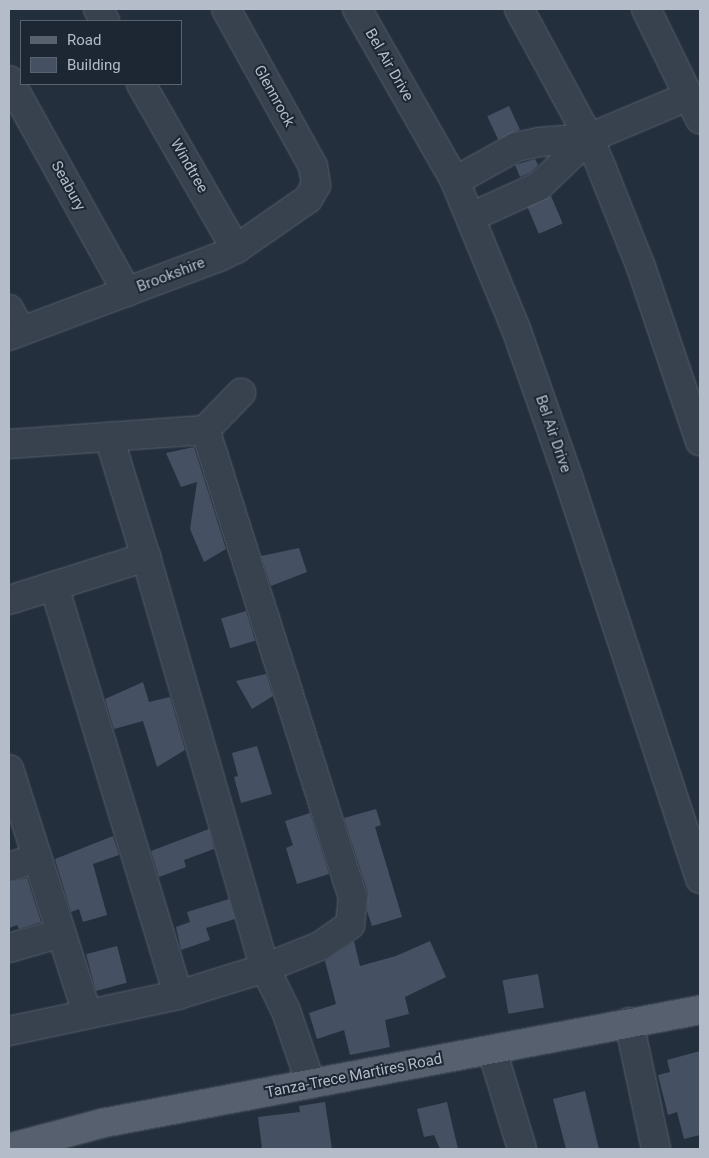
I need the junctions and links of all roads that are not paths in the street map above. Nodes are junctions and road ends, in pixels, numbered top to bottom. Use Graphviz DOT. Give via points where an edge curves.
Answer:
graph roads {
  1 [pos="98,9"];
  2 [pos="226,9"];
  3 [pos="357,9"];
  4 [pos="519,9"];
  5 [pos="646,9"];
  6 [pos="105,20"];
  7 [pos="9,80"];
  8 [pos="142,85"];
  9 [pos="695,107"];
  10 [pos="589,138"];
  11 [pos="455,181"];
  12 [pos="316,185"];
  13 [pos="471,217"];
  14 [pos="236,249"];
  15 [pos="127,292"];
  16 [pos="13,325"];
  17 [pos="240,393"];
  18 [pos="205,430"];
  19 [pos="109,437"];
  20 [pos="700,441"];
  21 [pos="9,444"];
  22 [pos="146,557"];
  23 [pos="54,586"];
  24 [pos="9,600"];
  25 [pos="11,781"];
  26 [pos="37,858"];
  27 [pos="9,867"];
  28 [pos="700,879"];
  29 [pos="61,933"];
  30 [pos="9,948"];
  31 [pos="270,980"];
  32 [pos="178,995"];
  33 [pos="700,1010"];
  34 [pos="86,1014"];
  35 [pos="629,1022"];
  36 [pos="9,1031"];
  37 [pos="492,1050"];
  38 [pos="303,1085"];
  39 [pos="9,1148"];
  40 [pos="522,1149"];
  41 [pos="656,1149"];
  1 -- 6 [label="street"];
  2 -- 12 [label="street, Glennrock" via="314,166"];
  3 -- 11 [label="street, Bel Air Drive"];
  4 -- 10 [label="street"];
  5 -- 9 [label="street"];
  7 -- 15 [label="street, Seabury"];
  8 -- 14 [label="street, Windtree"];
  9 -- 10 [label="street"];
  10 -- 11 [label="street" via="516,147"];
  10 -- 13 [label="street" via="539,186"];
  10 -- 20 [label="street" via="641,267"];
  11 -- 13 [label="street, Bel Air Drive"];
  12 -- 14 [label="street, Brookshire" via="308,199"];
  13 -- 28 [label="street, Bel Air Drive" via="516,329 568,478"];
  14 -- 15 [label="street, Brookshire"];
  15 -- 16 [label="street, Brookshire"];
  17 -- 18 [label="street"];
  18 -- 19 [label="street"];
  18 -- 31 [label="street" via="353,898 350,925"];
  19 -- 21 [label="street"];
  19 -- 22 [label="street"];
  22 -- 23 [label="street"];
  22 -- 31 [label="street"];
  23 -- 24 [label="street"];
  23 -- 32 [label="street"];
  25 -- 26 [label="street"];
  26 -- 27 [label="street"];
  26 -- 29 [label="street"];
  29 -- 30 [label="street"];
  29 -- 34 [label="street"];
  31 -- 32 [label="street"];
  31 -- 38 [label="street" via="286,1012"];
  32 -- 34 [label="street"];
  33 -- 35 [label="main road, Tanza-Trece Martires Road"];
  34 -- 36 [label="street"];
  35 -- 37 [label="main road, Tanza-Trece Martires Road"];
  35 -- 41 [label="street"];
  37 -- 38 [label="main road, Tanza-Trece Martires Road"];
  37 -- 40 [label="street"];
  38 -- 39 [label="main road, Tanza-Trece Martires Road" via="103,1123"];
}
